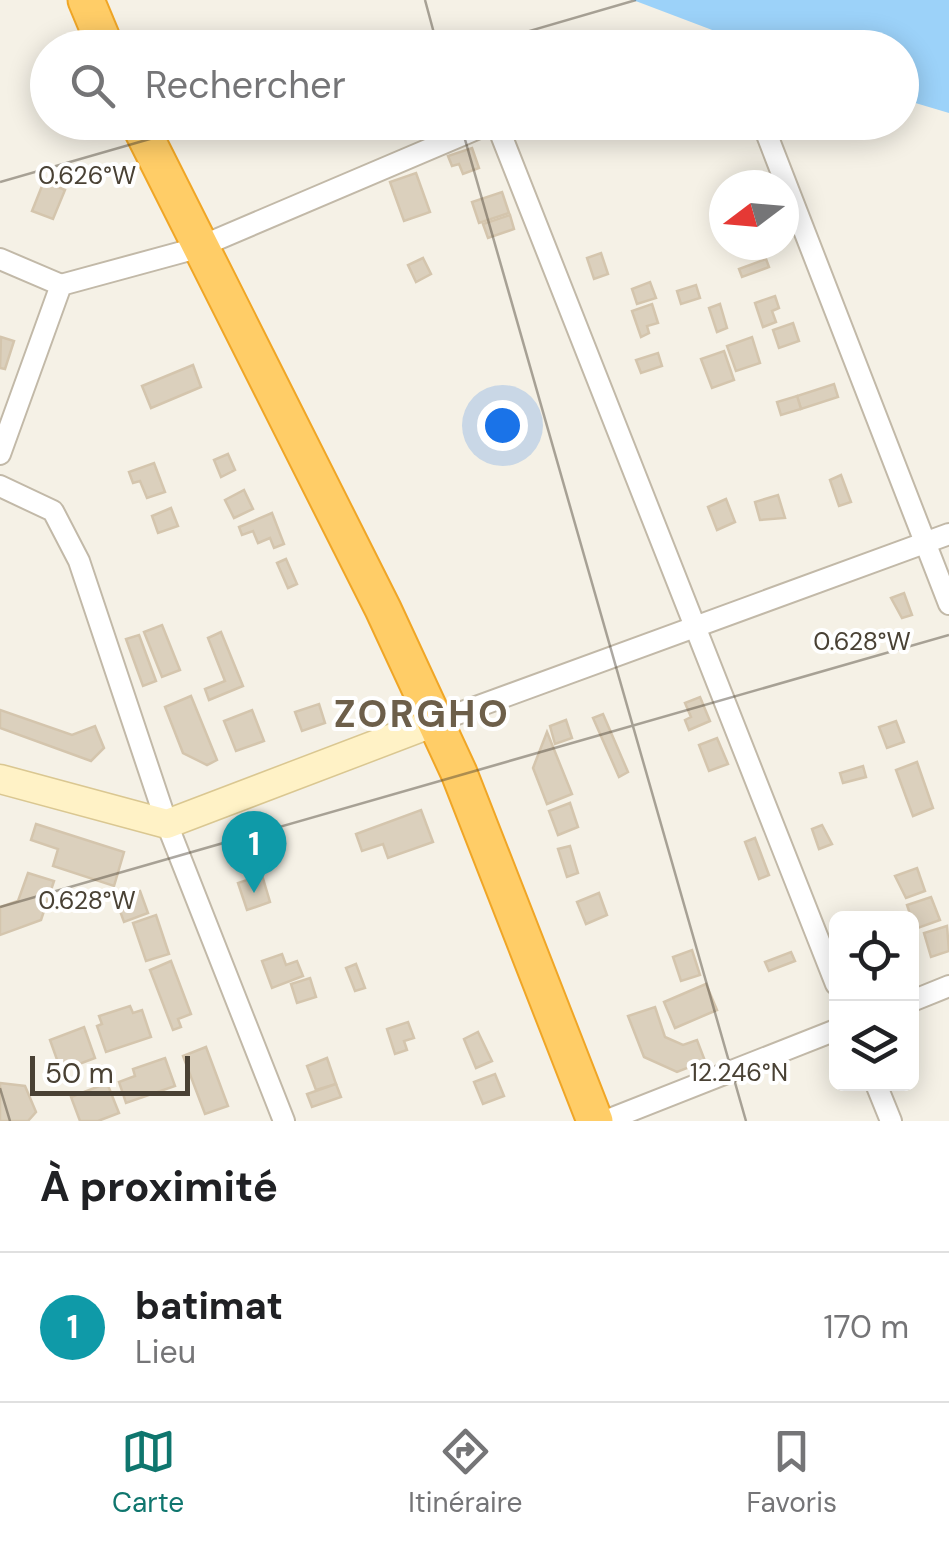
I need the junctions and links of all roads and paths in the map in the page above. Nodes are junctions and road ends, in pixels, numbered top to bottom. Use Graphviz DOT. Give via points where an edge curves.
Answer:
graph roads {
  1 [pos="86,0"];
  2 [pos="98,30"];
  3 [pos="147,140"];
  4 [pos="452,140"];
  5 [pos="501,140"];
  6 [pos="769,140"];
  7 [pos="198,248"];
  8 [pos="0,259"];
  9 [pos="61,284"];
  10 [pos="0,454"];
  11 [pos="0,486"];
  12 [pos="949,534"];
  13 [pos="925,543"];
  14 [pos="949,604"];
  15 [pos="696,628"];
  16 [pos="435,722"];
  17 [pos="0,779"];
  18 [pos="167,824"];
  19 [pos="829,966"];
  20 [pos="949,986"];
  21 [pos="919,998"];
  22 [pos="829,1033"];
  23 [pos="879,1091"];
  24 [pos="284,1121"];
  25 [pos="595,1121"];
  26 [pos="605,1121"];
  27 [pos="891,1121"];
  1 -- 2 [label="highway"];
  3 -- 7 [label="highway"];
  4 -- 7 [label="street"];
  5 -- 15 [label="street"];
  6 -- 13 [label="street"];
  7 -- 9 [label="street"];
  7 -- 16 [label="highway"];
  8 -- 9 [label="street"];
  9 -- 10 [label="street"];
  11 -- 18 [label="street" via="53,511 79,562"];
  12 -- 13 [label="street"];
  13 -- 14 [label="street"];
  13 -- 15 [label="street"];
  15 -- 16 [label="street"];
  15 -- 19 [label="street"];
  16 -- 18 [label="main road"];
  16 -- 25 [label="highway"];
  17 -- 18 [label="main road"];
  18 -- 24 [label="street"];
  20 -- 21 [label="street"];
  22 -- 26 [label="street"];
  23 -- 27 [label="street"];
}
